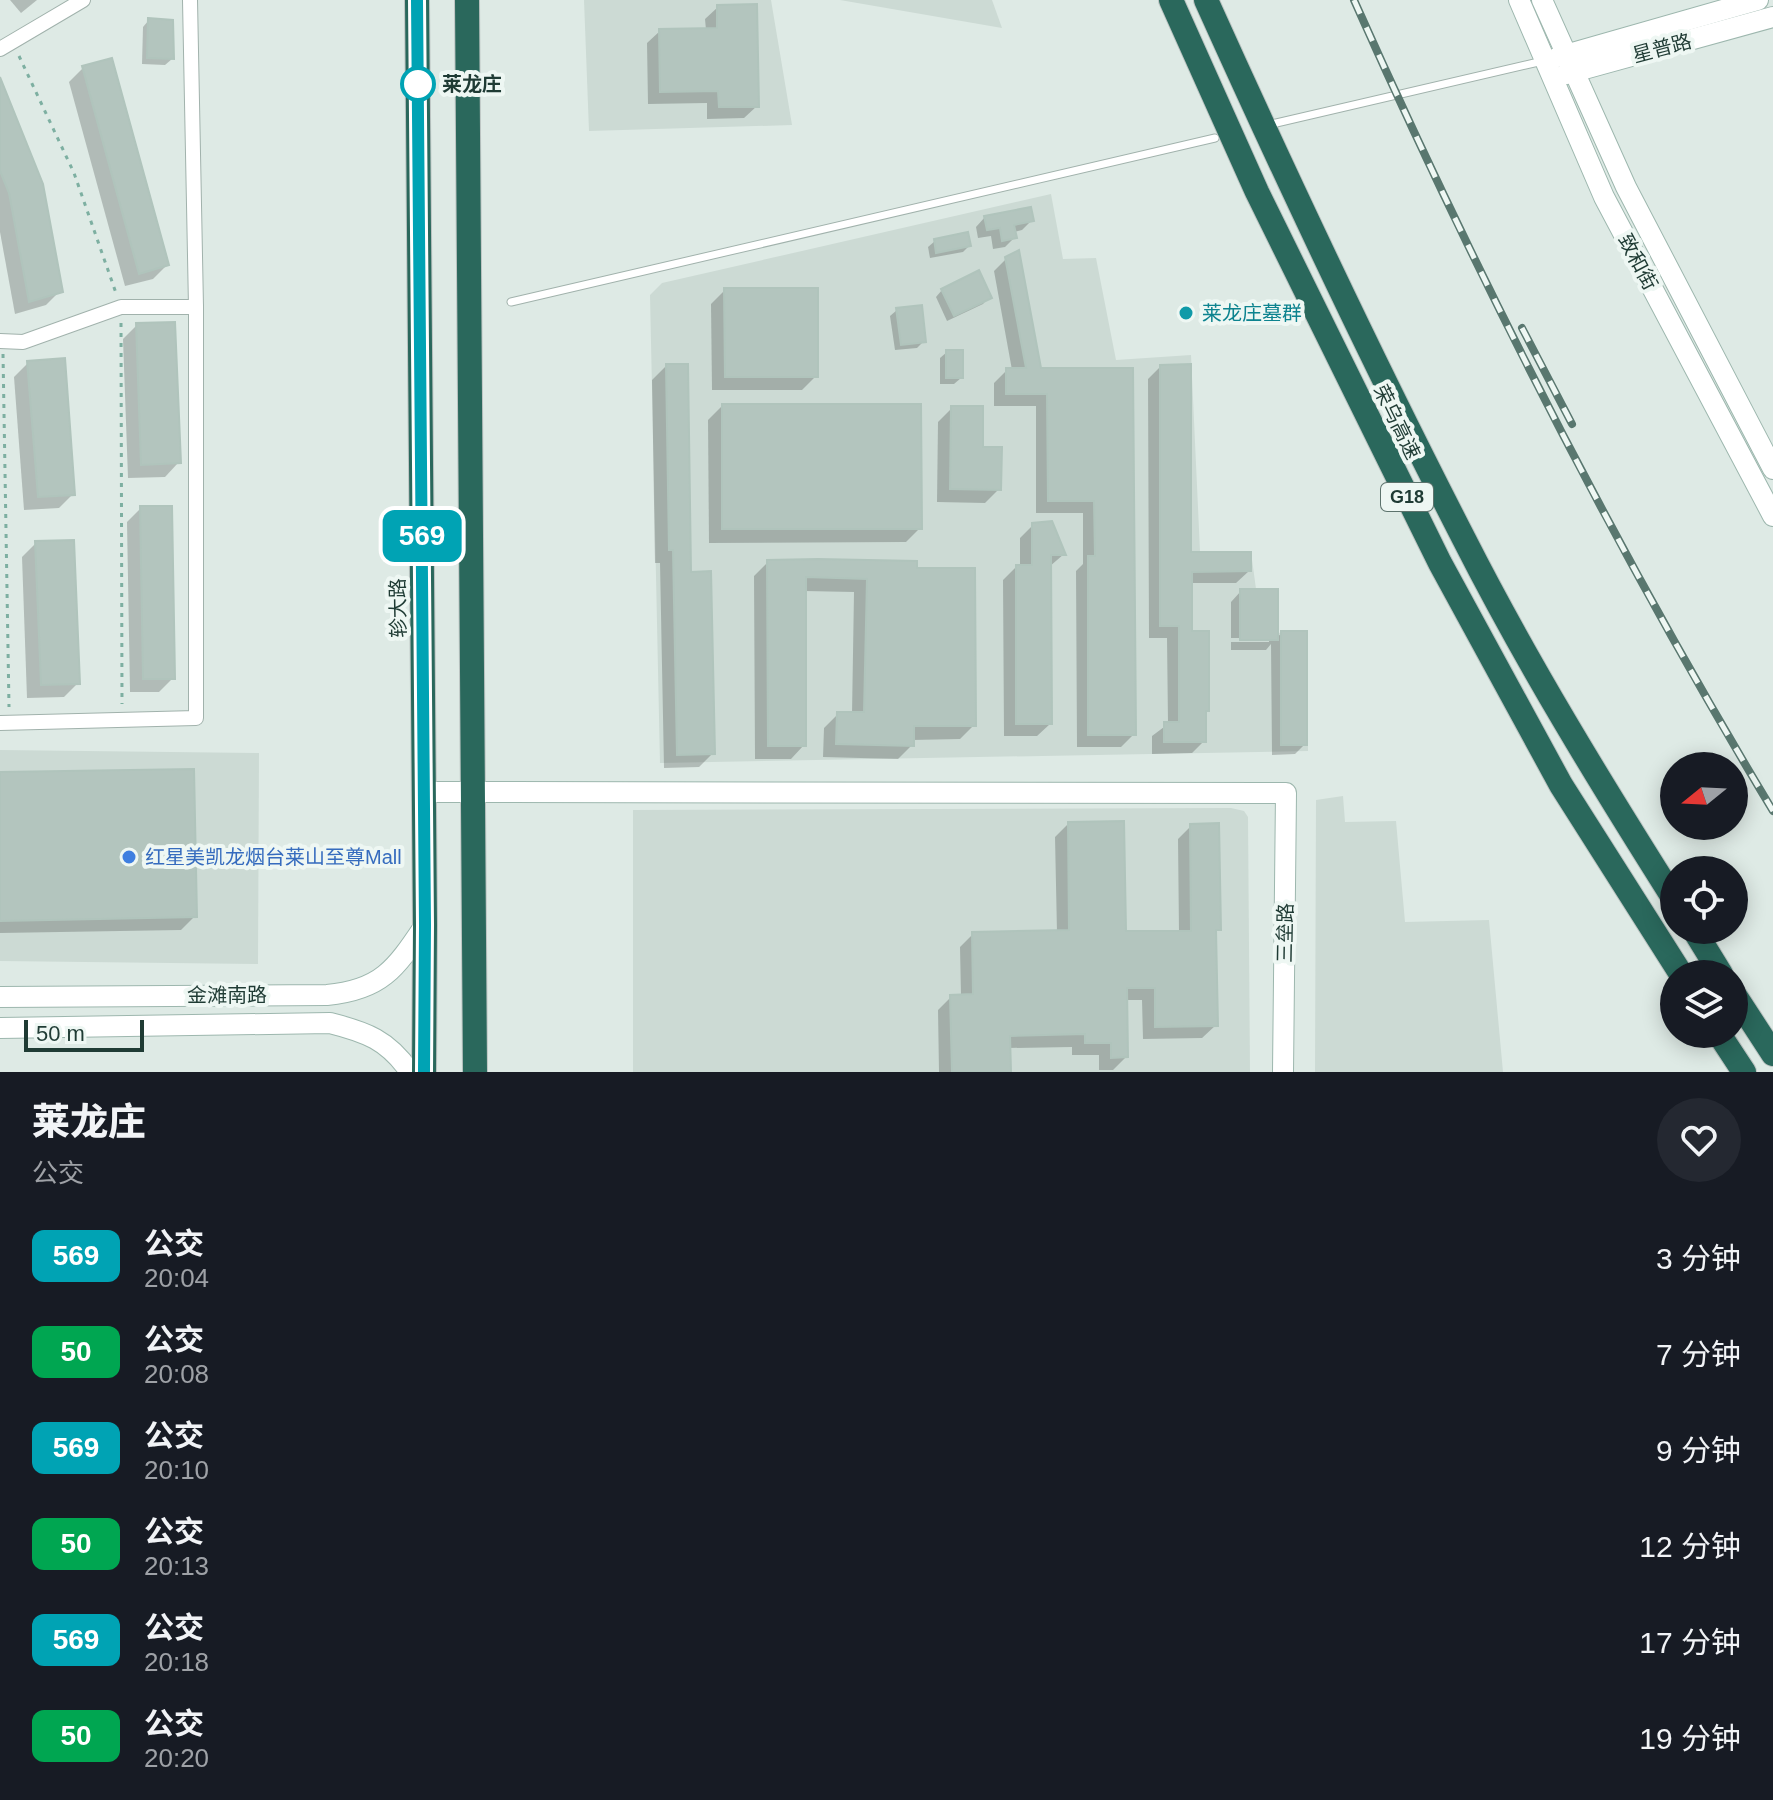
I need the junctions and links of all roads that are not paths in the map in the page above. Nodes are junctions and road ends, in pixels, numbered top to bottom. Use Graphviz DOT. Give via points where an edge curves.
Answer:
graph roads {
  1 [pos="83,0"];
  2 [pos="190,0"];
  3 [pos="417,0"];
  4 [pos="467,0"];
  5 [pos="1171,0"];
  6 [pos="1206,0"];
  7 [pos="1519,0"];
  8 [pos="1542,0"];
  9 [pos="1758,0"];
  10 [pos="1773,17"];
  11 [pos="6,45"];
  12 [pos="1572,63"];
  13 [pos="1548,69"];
  14 [pos="1272,124"];
  15 [pos="1215,138"];
  16 [pos="511,302"];
  17 [pos="196,307"];
  18 [pos="1,341"];
  19 [pos="1773,469"];
  20 [pos="1773,516"];
  21 [pos="5,722"];
  22 [pos="424,792"];
  23 [pos="472,792"];
  24 [pos="1660,877"];
  25 [pos="425,925"];
  26 [pos="1672,960"];
  27 [pos="0,997"];
  28 [pos="1748,1016"];
  29 [pos="0,1028"];
  30 [pos="1728,1048"];
  31 [pos="1773,1054"];
  32 [pos="410,1072"];
  33 [pos="424,1072"];
  34 [pos="475,1072"];
  35 [pos="1283,1072"];
  36 [pos="1744,1072"];
  1 -- 11 [label="street"];
  2 -- 17 [label="street"];
  3 -- 22 [label="highway, 轸大路"];
  4 -- 23 [label="highway"];
  5 -- 26 [label="highway, 荣乌高速 / G18" via="1257,192 1440,563 1561,785"];
  6 -- 24 [label="highway, 荣乌高速 / G18" via="1296,201 1465,541 1595,774"];
  7 -- 13 [label="street, 致和街"];
  8 -- 12 [label="street, 致和街"];
  9 -- 12 [label="street"];
  10 -- 12 [label="street, 星普路"];
  12 -- 13 [label="street"];
  12 -- 19 [label="street, 致和街" via="1626,187"];
  13 -- 14 [label="lane"];
  13 -- 20 [label="street, 致和街" via="1604,197"];
  15 -- 16 [label="lane"];
  17 -- 18 [label="street" via="121,307 23,342"];
  17 -- 21 [label="street" via="196,718"];
  22 -- 23 [label="street"];
  22 -- 25 [label="highway, 轸大路"];
  23 -- 34 [label="highway"];
  23 -- 35 [label="street, 三垒路" via="1286,793"];
  25 -- 27 [label="street, 金滩南路" via="389,974 352,992"];
  25 -- 33 [label="highway, 轸大路"];
  28 -- 31 [label="highway"];
  29 -- 32 [label="street, 金滩南路" via="330,1023 364,1031 382,1042"];
  30 -- 36 [label="highway"];
}
